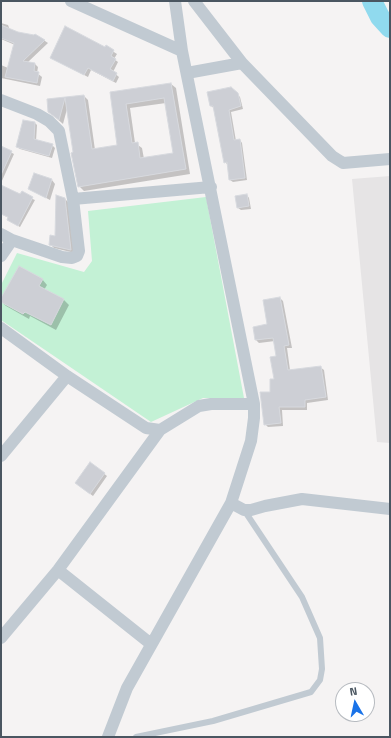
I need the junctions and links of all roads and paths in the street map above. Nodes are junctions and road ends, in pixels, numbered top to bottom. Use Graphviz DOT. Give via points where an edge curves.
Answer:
graph roads {
  1 [pos="71,1"];
  2 [pos="175,1"];
  3 [pos="194,1"];
  4 [pos="182,51"];
  5 [pos="242,63"];
  6 [pos="187,73"];
  7 [pos="1,100"];
  8 [pos="390,159"];
  9 [pos="211,187"];
  10 [pos="73,199"];
  11 [pos="1,234"];
  12 [pos="12,240"];
  13 [pos="1,256"];
  14 [pos="1,328"];
  15 [pos="67,376"];
  16 [pos="254,404"];
  17 [pos="160,430"];
  18 [pos="1,456"];
  19 [pos="232,504"];
  20 [pos="390,509"];
  21 [pos="244,510"];
  22 [pos="58,570"];
  23 [pos="1,638"];
  24 [pos="151,644"];
  25 [pos="108,737"];
  26 [pos="136,737"];
  1 -- 4 [label="street"];
  2 -- 4 [label="street"];
  3 -- 5 [label="street"];
  4 -- 6 [label="street"];
  5 -- 6 [label="street"];
  5 -- 8 [label="street" via="332,156 343,163"];
  6 -- 9 [label="street"];
  7 -- 10 [label="street" via="37,114 59,131"];
  9 -- 10 [label="street"];
  9 -- 16 [label="street"];
  10 -- 12 [label="street" via="79,251 77,256 62,257"];
  11 -- 12 [label="street"];
  12 -- 13 [label="street"];
  14 -- 15 [label="street"];
  15 -- 17 [label="street" via="127,417 146,428"];
  15 -- 18 [label="street"];
  16 -- 17 [label="street" via="199,406"];
  16 -- 19 [label="street" via="251,442"];
  17 -- 22 [label="street"];
  19 -- 21 [label="street"];
  19 -- 24 [label="street"];
  20 -- 21 [label="street" via="302,499"];
  21 -- 26 [label="lane" via="302,597 320,638 320,680 311,692 213,721"];
  22 -- 23 [label="street"];
  22 -- 24 [label="street"];
  24 -- 25 [label="street" via="127,688"];
}
